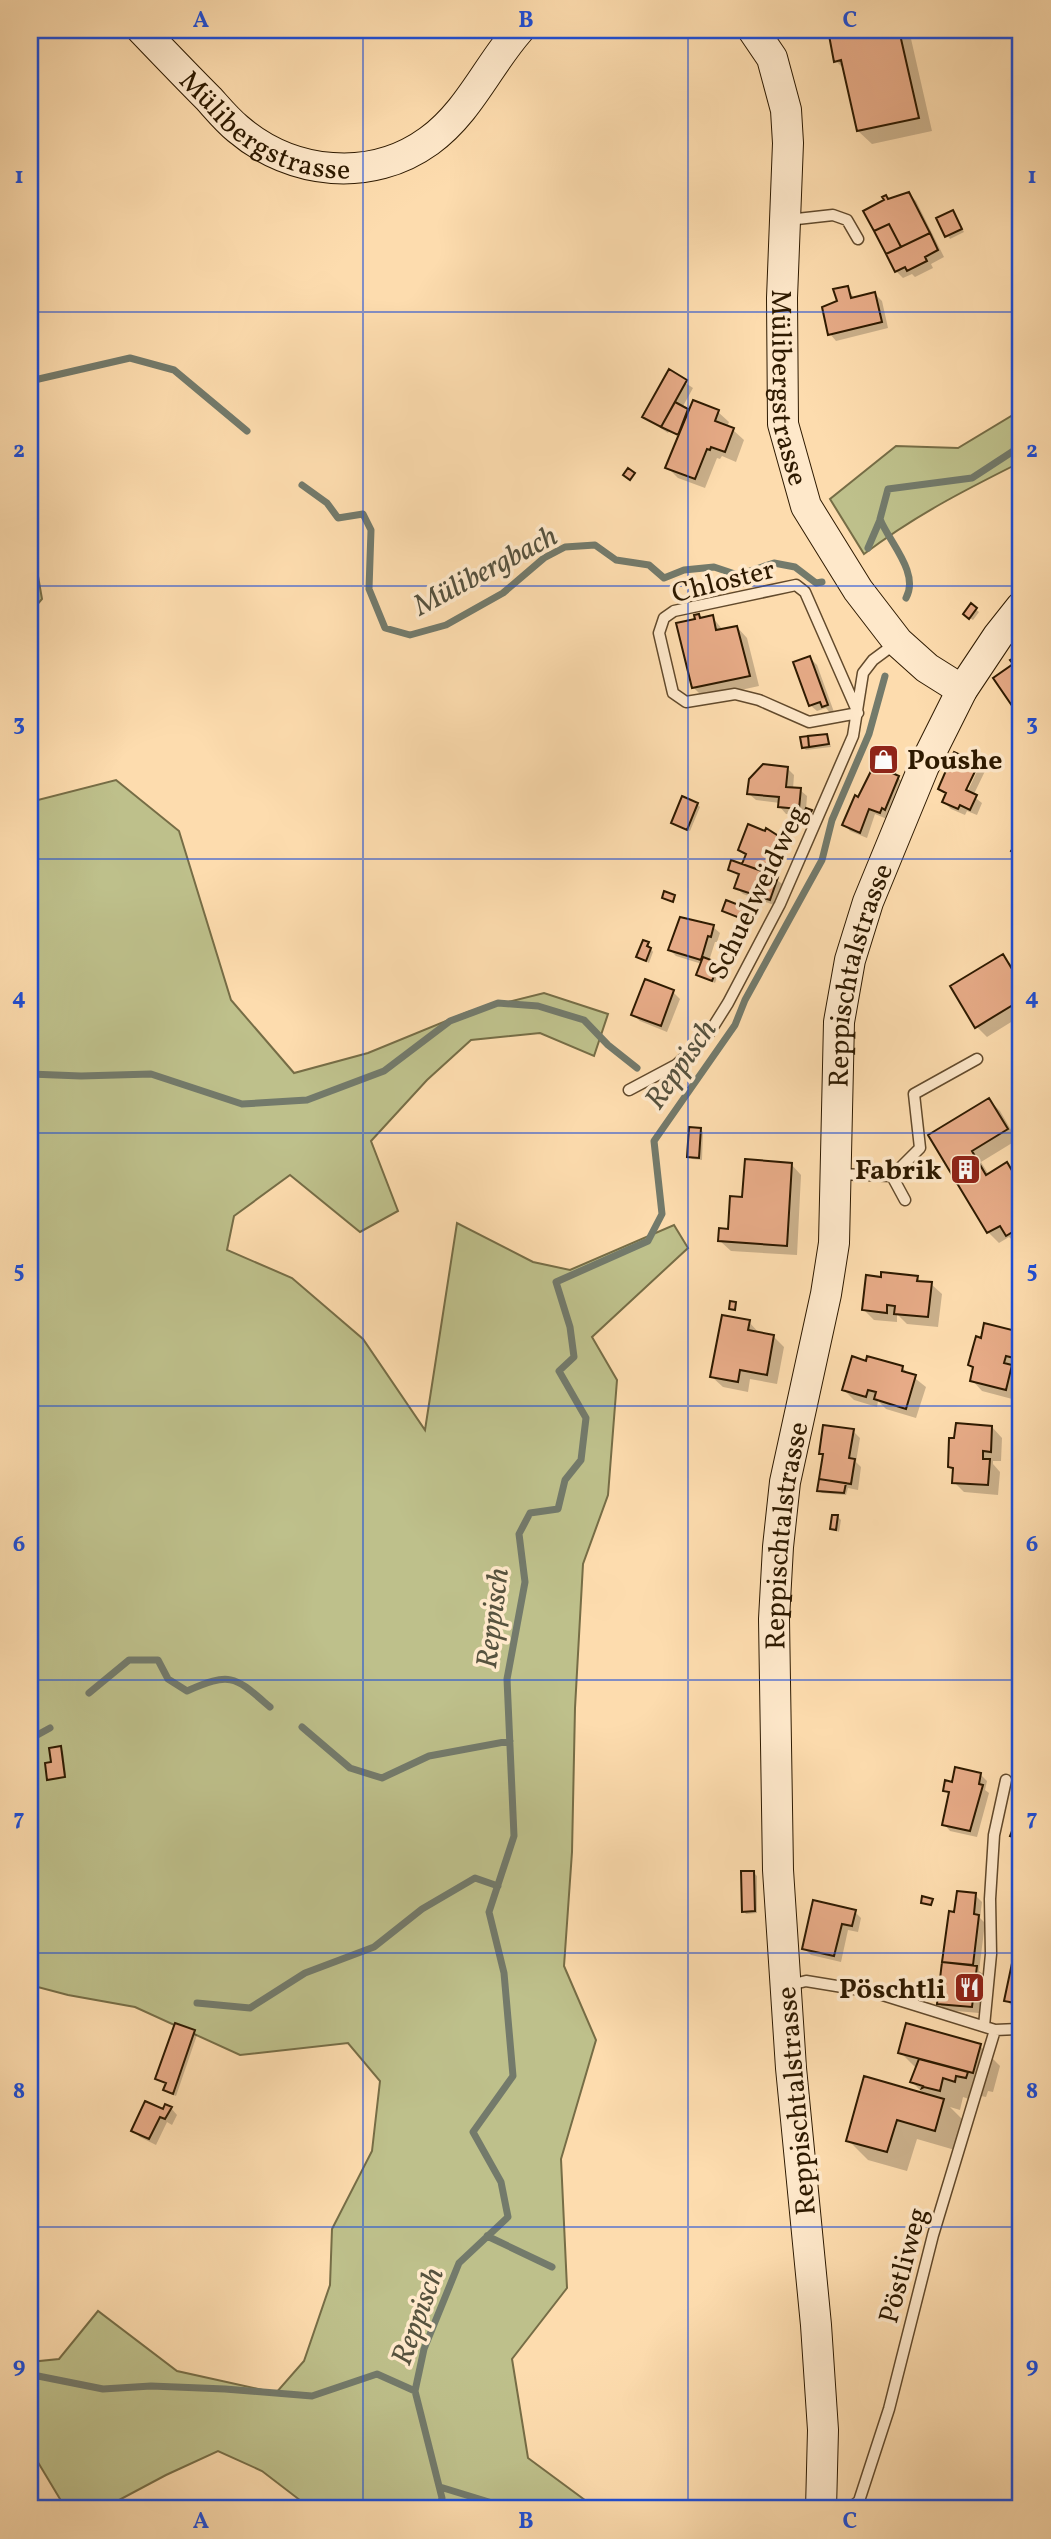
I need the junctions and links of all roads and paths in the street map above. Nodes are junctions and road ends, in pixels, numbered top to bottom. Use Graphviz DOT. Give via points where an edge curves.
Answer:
graph roads {
  1 [pos="142,30"];
  2 [pos="519,30"];
  3 [pos="753,30"];
  4 [pos="785,220"];
  5 [pos="858,239"];
  6 [pos="1021,607"];
  7 [pos="898,642"];
  8 [pos="962,690"];
  9 [pos="858,713"];
  10 [pos="977,1059"];
  11 [pos="629,1090"];
  12 [pos="837,1174"];
  13 [pos="892,1175"];
  14 [pos="905,1200"];
  15 [pos="1006,1780"];
  16 [pos="784,1986"];
  17 [pos="990,2028"];
  18 [pos="1021,2029"];
  19 [pos="821,2509"];
  20 [pos="849,2509"];
  1 -- 2 [label="main road, Mülibergstrasse" via="239,130 282,157 327,169 367,167 400,158 430,140 456,116"];
  3 -- 4 [label="main road, Mülibergstrasse" via="772,58 786,110"];
  4 -- 5 [label="lane" via="833,215 847,220"];
  4 -- 7 [label="main road, Mülibergstrasse" via="783,424 806,506 858,590"];
  6 -- 8 [label="main road, Reppischtalstrasse"];
  7 -- 8 [label="main road, Mülibergstrasse"];
  7 -- 9 [label="lane, Schuelweidweg" via="863,673"];
  8 -- 12 [label="main road, Reppischtalstrasse" via="909,802 850,960 839,1022"];
  9 -- 9 [label="lane, Chloster" via="805,592 796,585 674,611 664,618 659,634 673,693 686,702 735,694 809,722"];
  9 -- 11 [label="lane, Schuelweidweg" via="853,736 780,904 728,1003 706,1038 676,1065"];
  10 -- 13 [label="lane" via="914,1094 920,1148"];
  12 -- 13 [label="lane"];
  12 -- 16 [label="main road, Reppischtalstrasse" via="826,1294 785,1482 778,1547 776,1753"];
  13 -- 14 [label="lane"];
  15 -- 17 [label="lane, Pöstliweg" via="994,1835"];
  16 -- 17 [label="lane" via="806,1981 873,1992"];
  16 -- 19 [label="main road, Reppischtalstrasse" via="816,2325"];
  17 -- 18 [label="lane"];
  17 -- 20 [label="lane, Pöstliweg" via="889,2409 859,2501"];
}
